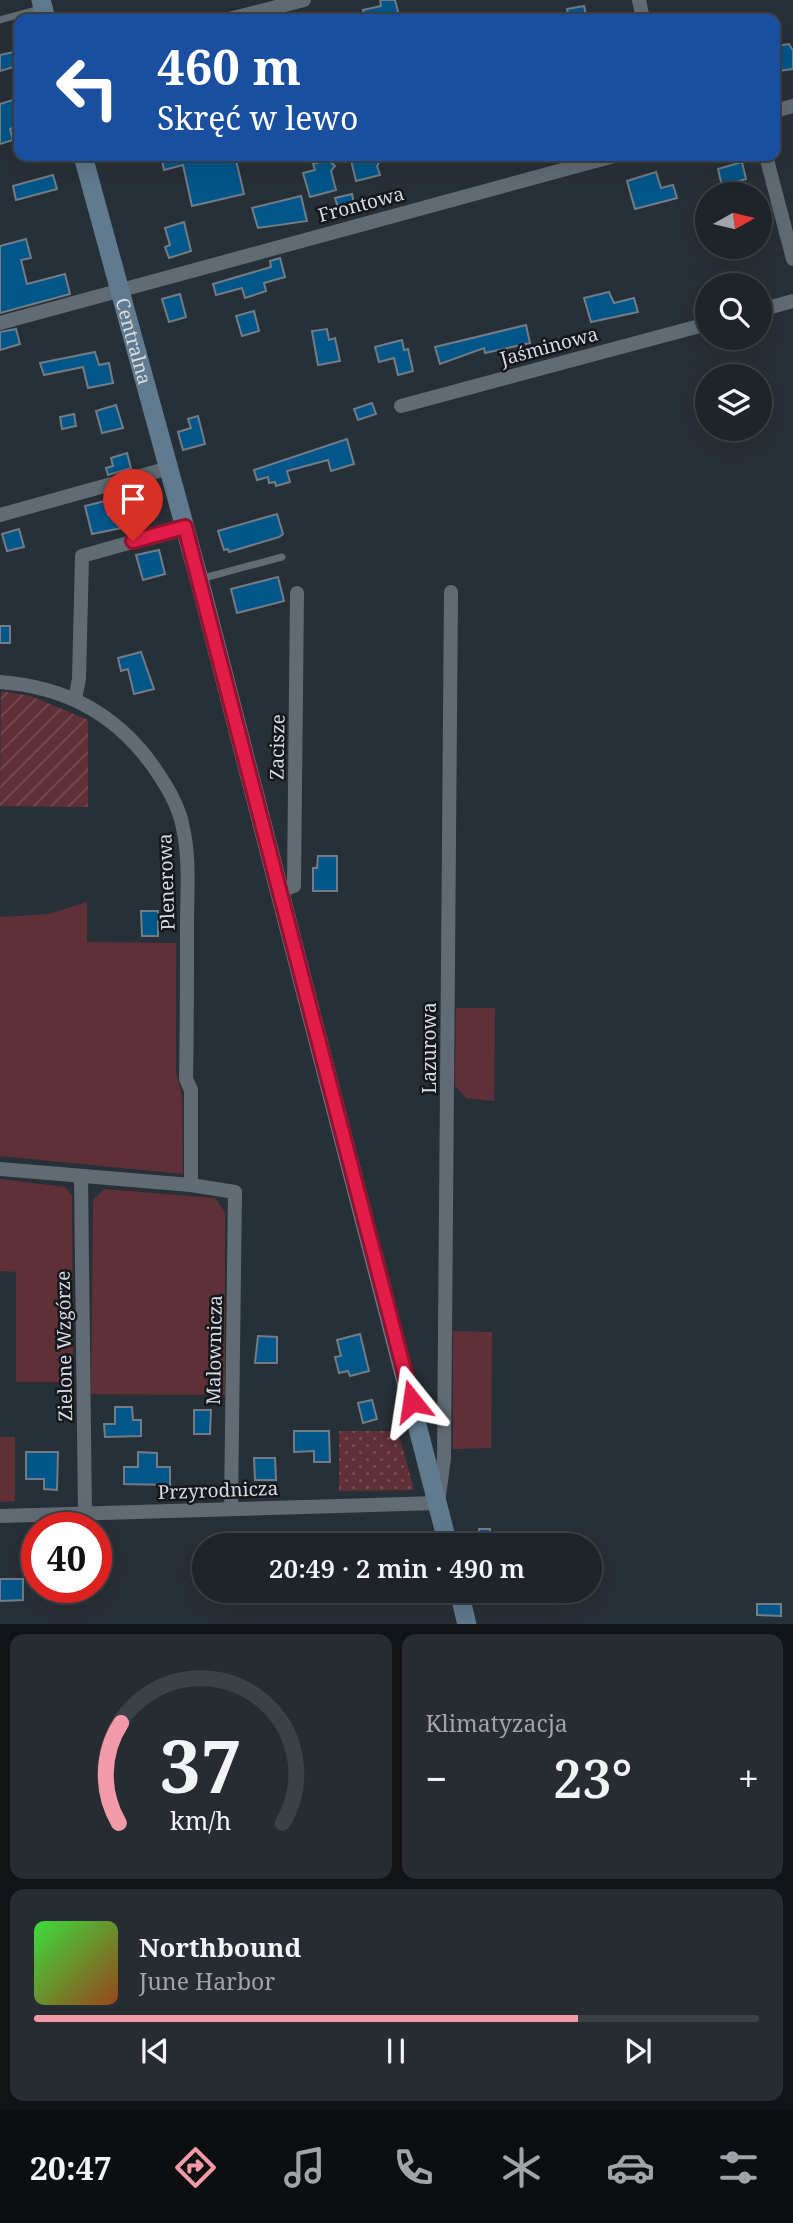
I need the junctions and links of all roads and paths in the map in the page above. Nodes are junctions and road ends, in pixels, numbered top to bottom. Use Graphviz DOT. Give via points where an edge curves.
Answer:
graph roads {
  1 [pos="304,0"];
  2 [pos="44,9"];
  3 [pos="24,14"];
  4 [pos="249,14"];
  5 [pos="84,161"];
  6 [pos="595,161"];
  7 [pos="767,161"];
  8 [pos="793,259"];
  9 [pos="119,289"];
  10 [pos="793,301"];
  11 [pos="772,307"];
  12 [pos="0,323"];
  13 [pos="695,327"];
  14 [pos="401,406"];
  15 [pos="169,468"];
  16 [pos="0,515"];
  17 [pos="185,527"];
  18 [pos="282,556"];
  19 [pos="200,579"];
  20 [pos="451,592"];
  21 [pos="298,593"];
  22 [pos="0,682"];
  23 [pos="75,699"];
  24 [pos="280,891"];
  25 [pos="0,1168"];
  26 [pos="81,1178"];
  27 [pos="191,1185"];
  28 [pos="438,1503"];
  29 [pos="231,1509"];
  30 [pos="85,1512"];
  31 [pos="112,1513"];
  32 [pos="0,1516"];
  33 [pos="21,1516"];
  34 [pos="445,1533"];
  35 [pos="462,1603"];
  36 [pos="467,1624"];
  1 -- 4 [label="street"];
  2 -- 3 [label="lane"];
  5 -- 9 [label="street, Centralna"];
  6 -- 9 [label="street, Frontowa"];
  7 -- 8 [label="street"];
  9 -- 12 [label="street, Frontowa"];
  9 -- 15 [label="street, Centralna"];
  10 -- 11 [label="street"];
  13 -- 14 [label="street, Jaśminowa"];
  15 -- 16 [label="street"];
  15 -- 17 [label="street, Centralna"];
  17 -- 19 [label="street, Centralna"];
  17 -- 23 [label="street" via="82,556"];
  18 -- 19 [label="lane"];
  19 -- 24 [label="street, Centralna"];
  20 -- 28 [label="street, Lazurowa" via="444,1458"];
  21 -- 24 [label="street, Zacisze" via="294,886"];
  22 -- 23 [label="street, Plenerowa" via="30,684"];
  23 -- 27 [label="street, Plenerowa" via="126,733 166,785 183,825 188,853 186,1079 191,1090"];
  24 -- 28 [label="street, Centralna"];
  25 -- 26 [label="street"];
  26 -- 27 [label="street"];
  26 -- 30 [label="street, Zielone Wzgórze"];
  27 -- 29 [label="street, Malownicza" via="235,1192"];
  28 -- 29 [label="street, Przyrodnicza"];
  28 -- 34 [label="street, Centralna"];
  29 -- 31 [label="street, Przyrodnicza"];
  32 -- 33 [label="street, Przyrodnicza"];
  35 -- 36 [label="street"];
}
